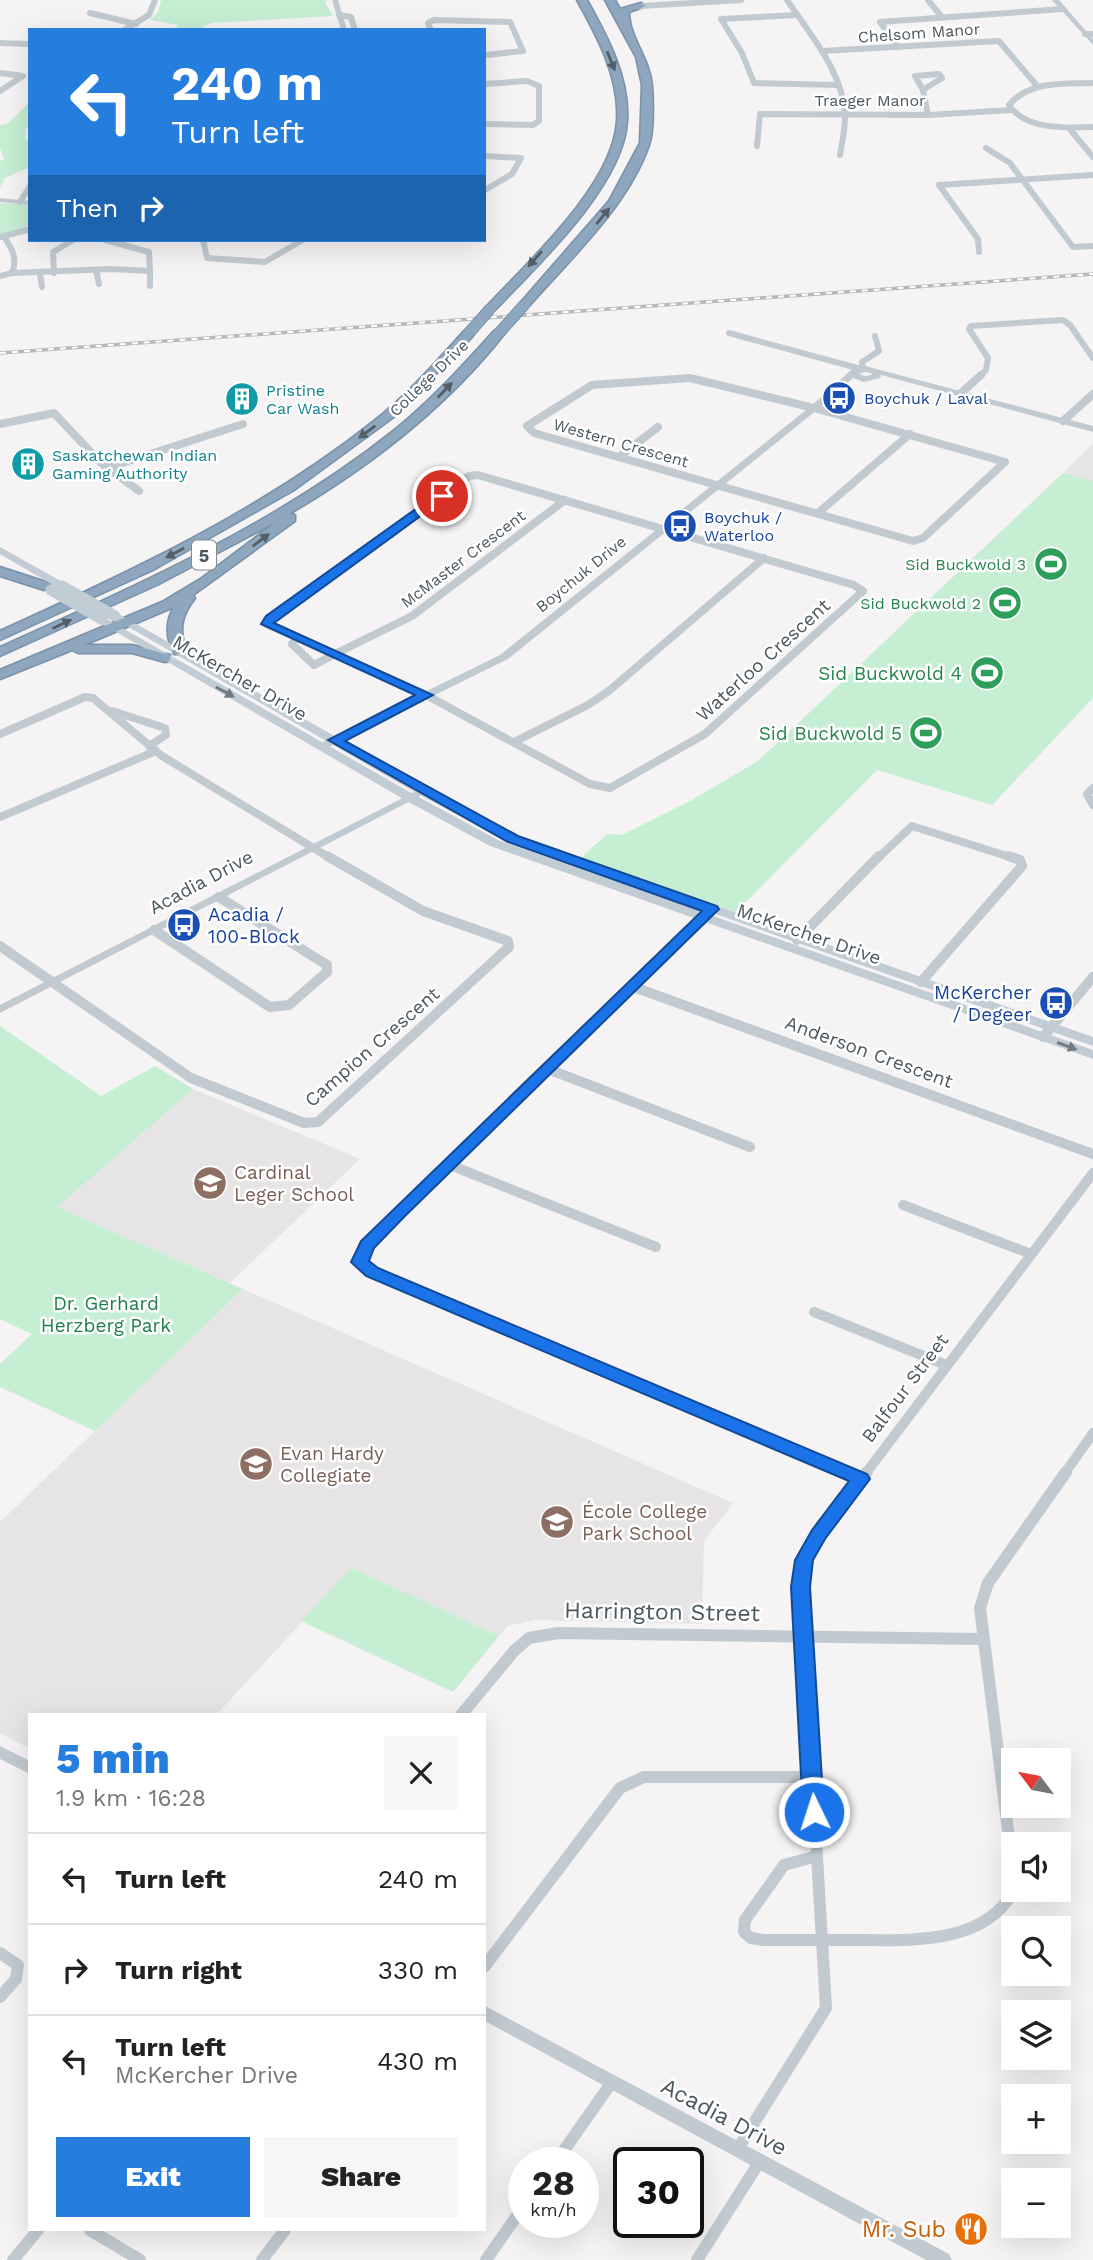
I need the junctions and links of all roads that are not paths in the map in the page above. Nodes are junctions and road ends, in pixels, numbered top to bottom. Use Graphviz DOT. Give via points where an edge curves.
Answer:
graph roads {
  1 [pos="155,0"];
  2 [pos="335,0"];
  3 [pos="582,0"];
  4 [pos="610,0"];
  5 [pos="741,0"];
  6 [pos="788,0"];
  7 [pos="928,0"];
  8 [pos="1055,0"];
  9 [pos="640,6"];
  10 [pos="1063,9"];
  11 [pos="90,13"];
  12 [pos="339,15"];
  13 [pos="797,15"];
  14 [pos="940,16"];
  15 [pos="624,22"];
  16 [pos="136,24"];
  17 [pos="128,28"];
  18 [pos="343,28"];
  19 [pos="354,28"];
  20 [pos="430,28"];
  21 [pos="1089,34"];
  22 [pos="0,43"];
  23 [pos="1093,43"];
  24 [pos="28,44"];
  25 [pos="898,47"];
  26 [pos="822,51"];
  27 [pos="486,55"];
  28 [pos="0,73"];
  29 [pos="1093,83"];
  30 [pos="486,84"];
  31 [pos="836,85"];
  32 [pos="1038,87"];
  33 [pos="923,90"];
  34 [pos="0,91"];
  35 [pos="1011,110"];
  36 [pos="845,115"];
  37 [pos="928,115"];
  38 [pos="486,124"];
  39 [pos="1093,127"];
  40 [pos="1069,128"];
  41 [pos="757,146"];
  42 [pos="986,148"];
  43 [pos="840,155"];
  44 [pos="486,156"];
  45 [pos="1093,157"];
  46 [pos="1093,175"];
  47 [pos="1021,180"];
  48 [pos="486,189"];
  49 [pos="26,199"];
  50 [pos="0,200"];
  51 [pos="28,230"];
  52 [pos="2,237"];
  53 [pos="70,242"];
  54 [pos="112,242"];
  55 [pos="203,242"];
  56 [pos="299,242"];
  57 [pos="1093,246"];
  58 [pos="979,252"];
  59 [pos="96,270"];
  60 [pos="150,271"];
  61 [pos="54,273"];
  62 [pos="12,274"];
  63 [pos="40,274"];
  64 [pos="0,276"];
  65 [pos="99,284"];
  66 [pos="150,286"];
  67 [pos="42,287"];
  68 [pos="729,333"];
  69 [pos="875,336"];
  70 [pos="1093,358"];
  71 [pos="864,373"];
  72 [pos="960,394"];
  73 [pos="1093,394"];
  74 [pos="814,408"];
  75 [pos="1063,421"];
  76 [pos="0,424"];
  77 [pos="243,424"];
  78 [pos="658,427"];
  79 [pos="1093,429"];
  80 [pos="395,435"];
  81 [pos="909,435"];
  82 [pos="619,457"];
  83 [pos="107,468"];
  84 [pos="718,485"];
  85 [pos="139,491"];
  86 [pos="565,500"];
  87 [pos="818,513"];
  88 [pos="662,529"];
  89 [pos="0,550"];
  90 [pos="764,558"];
  91 [pos="0,561"];
  92 [pos="0,571"];
  93 [pos="130,576"];
  94 [pos="207,581"];
  95 [pos="52,587"];
  96 [pos="115,622"];
  97 [pos="0,628"];
  98 [pos="0,636"];
  99 [pos="296,637"];
  100 [pos="179,651"];
  101 [pos="0,652"];
  102 [pos="57,652"];
  103 [pos="337,653"];
  104 [pos="165,658"];
  105 [pos="0,676"];
  106 [pos="426,695"];
  107 [pos="106,709"];
  108 [pos="0,734"];
  109 [pos="334,740"];
  110 [pos="514,742"];
  111 [pos="321,747"];
  112 [pos="152,748"];
  113 [pos="1093,788"];
  114 [pos="422,791"];
  115 [pos="409,797"];
  116 [pos="1093,805"];
  117 [pos="0,817"];
  118 [pos="312,847"];
  119 [pos="219,897"];
  120 [pos="707,913"];
  121 [pos="154,930"];
  122 [pos="797,940"];
  123 [pos="0,946"];
  124 [pos="1093,977"];
  125 [pos="52,982"];
  126 [pos="921,982"];
  127 [pos="631,986"];
  128 [pos="0,1010"];
  129 [pos="1047,1032"];
  130 [pos="1093,1042"];
  131 [pos="1093,1055"];
  132 [pos="548,1069"];
  133 [pos="750,1147"];
  134 [pos="1093,1154"];
  135 [pos="450,1165"];
  136 [pos="1093,1173"];
  137 [pos="903,1205"];
  138 [pos="656,1247"];
  139 [pos="1031,1254"];
  140 [pos="814,1312"];
  141 [pos="946,1365"];
  142 [pos="1093,1433"];
  143 [pos="861,1479"];
  144 [pos="805,1637"];
  145 [pos="982,1639"];
  146 [pos="463,1713"];
  147 [pos="0,1752"];
  148 [pos="28,1767"];
  149 [pos="811,1777"];
  150 [pos="1008,1832"];
  151 [pos="817,1856"];
  152 [pos="1010,1902"];
  153 [pos="824,1940"];
  154 [pos="0,1953"];
  155 [pos="486,1965"];
  156 [pos="0,1997"];
  157 [pos="486,2014"];
  158 [pos="612,2082"];
  159 [pos="566,2147"];
  160 [pos="737,2150"];
  161 [pos="760,2161"];
  162 [pos="508,2228"];
  163 [pos="37,2231"];
  164 [pos="92,2231"];
  165 [pos="284,2231"];
  166 [pos="13,2260"];
  167 [pos="140,2260"];
  168 [pos="262,2260"];
  169 [pos="486,2260"];
  170 [pos="696,2260"];
  171 [pos="943,2260"];
  1 -- 16 [label="street" via="154,10"];
  2 -- 12 [label="street"];
  3 -- 93 [label="highway, College Drive / 5, one-way, bridge" via="616,71 622,110 612,161 587,201 417,389 380,423 271,501"];
  4 -- 15 [label="highway, College Drive / 5"];
  5 -- 9 [label="street"];
  6 -- 13 [label="street"];
  7 -- 14 [label="street"];
  8 -- 10 [label="street"];
  9 -- 15 [label="highway" via="624,10"];
  10 -- 14 [label="street"];
  10 -- 21 [label="street"];
  11 -- 16 [label="street"];
  12 -- 18 [label="street"];
  12 -- 19 [label="street" via="351,17"];
  13 -- 26 [label="street"];
  13 -- 31 [label="street" via="721,19 743,53 754,83"];
  14 -- 25 [label="street" via="880,22"];
  80 -- 15 [label="highway, College Drive / 5, one-way, bridge" via="432,404 614,202 645,143 647,85 641,57"];
  16 -- 17 [label="street"];
  20 -- 27 [label="street" via="428,23 434,20 510,22 523,51"];
  21 -- 23 [label="street"];
  22 -- 24 [label="street"];
  25 -- 26 [label="street, Chelsom Manor"];
  25 -- 32 [label="street, Chelsom Manor" via="999,41"];
  26 -- 31 [label="street"];
  28 -- 34 [label="street" via="23,76"];
  29 -- 32 [label="street"];
  30 -- 38 [label="street" via="527,81 540,86 538,121 533,125"];
  31 -- 36 [label="street"];
  32 -- 35 [label="street" via="1014,97"];
  33 -- 37 [label="street"];
  35 -- 37 [label="street, Traeger Manor"];
  35 -- 40 [label="street" via="1026,119"];
  36 -- 37 [label="street, Traeger Manor"];
  36 -- 41 [label="street, Traeger Manor" via="760,114"];
  36 -- 43 [label="street"];
  39 -- 40 [label="street"];
  40 -- 45 [label="street"];
  42 -- 47 [label="street" via="1010,163"];
  44 -- 48 [label="street" via="521,158 512,174"];
  46 -- 47 [label="street"];
  47 -- 57 [label="street" via="1073,247"];
  47 -- 58 [label="street" via="939,185 978,239"];
  49 -- 50 [label="street"];
  51 -- 52 [label="street"];
  52 -- 62 [label="street" via="13,248"];
  53 -- 61 [label="street" via="53,252"];
  54 -- 60 [label="street" via="149,252"];
  55 -- 56 [label="street" via="207,258 265,262"];
  59 -- 60 [label="street"];
  59 -- 61 [label="street"];
  59 -- 65 [label="street"];
  60 -- 66 [label="street"];
  61 -- 63 [label="street"];
  62 -- 63 [label="street"];
  62 -- 64 [label="street"];
  63 -- 67 [label="street"];
  68 -- 71 [label="street"];
  69 -- 71 [label="street" via="879,351"];
  70 -- 72 [label="street" via="1063,320 971,326 990,363"];
  71 -- 72 [label="street, Boychuk Drive"];
  71 -- 74 [label="street, Boychuk Drive"];
  72 -- 75 [label="street, Boychuk Drive"];
  73 -- 75 [label="street"];
  74 -- 81 [label="street"];
  74 -- 82 [label="street, Western Crescent" via="690,378 592,385 527,426 534,433"];
  74 -- 84 [label="street, Boychuk Drive"];
  75 -- 79 [label="street, Boychuk Drive"];
  76 -- 83 [label="street" via="54,414"];
  77 -- 83 [label="street"];
  78 -- 82 [label="street"];
  94 -- 80 [label="highway, one-way"];
  101 -- 80 [label="highway, College Drive / 5, one-way" via="149,583 255,527"];
  81 -- 87 [label="street"];
  81 -- 87 [label="street, Western Crescent" via="1005,462 918,540"];
  82 -- 84 [label="street, Western Crescent"];
  83 -- 85 [label="street"];
  84 -- 87 [label="street, Western Crescent"];
  84 -- 88 [label="street, Boychuk Drive"];
  86 -- 88 [label="street, McMaster Crescent"];
  86 -- 99 [label="street, McMaster Crescent" via="469,476 270,618 267,624"];
  86 -- 103 [label="street, McMaster Crescent" via="412,616"];
  88 -- 90 [label="street, Waterloo Crescent"];
  88 -- 106 [label="street, Boychuk Drive" via="504,657"];
  89 -- 95 [label="main road, McKercher Drive"];
  90 -- 110 [label="street" via="610,690"];
  90 -- 110 [label="street, Waterloo Crescent" via="863,591 705,734 610,788 590,784"];
  91 -- 95 [label="main road, McKercher Drive"];
  92 -- 95 [label="highway"];
  93 -- 97 [label="highway"];
  93 -- 98 [label="highway, College Drive / 5"];
  94 -- 96 [label="highway" via="153,613"];
  94 -- 100 [label="highway" via="178,608 172,625"];
  95 -- 96 [label="main road, McKercher Drive, bridge"];
  96 -- 100 [label="main road, McKercher Drive"];
  96 -- 102 [label="highway"];
  96 -- 104 [label="main road, McKercher Drive"];
  99 -- 103 [label="street, McMaster Crescent"];
  99 -- 103 [label="street, McMaster Crescent" via="292,644 314,664"];
  100 -- 109 [label="main road, McKercher Drive"];
  102 -- 104 [label="highway" via="132,649"];
  102 -- 105 [label="highway"];
  103 -- 106 [label="street, McMaster Crescent"];
  104 -- 111 [label="main road, McKercher Drive, one-way"];
  106 -- 109 [label="street, Boychuk Drive"];
  106 -- 110 [label="street, Waterloo Crescent"];
  107 -- 108 [label="street" via="85,697"];
  107 -- 112 [label="street"];
  107 -- 112 [label="street" via="165,728 166,736"];
  109 -- 111 [label="street, Boychuk Drive"];
  109 -- 114 [label="main road, McKercher Drive"];
  111 -- 115 [label="main road, McKercher Drive"];
  112 -- 117 [label="street"];
  112 -- 118 [label="street"];
  113 -- 116 [label="street" via="1087,800"];
  114 -- 115 [label="street, Acadia Drive"];
  114 -- 120 [label="main road, McKercher Drive" via="513,839"];
  115 -- 118 [label="street, Acadia Drive"];
  115 -- 120 [label="main road, McKercher Drive" via="494,844"];
  118 -- 119 [label="street, Acadia Drive"];
  118 -- 125 [label="street, Campion Crescent" via="407,904 508,941 509,947 318,1122 304,1123 191,1077"];
  119 -- 121 [label="street, Acadia Drive"];
  119 -- 121 [label="street" via="327,965 327,972 289,1005 270,1006"];
  120 -- 122 [label="main road, McKercher Drive"];
  120 -- 127 [label="street"];
  120 -- 129 [label="main road, McKercher Drive"];
  121 -- 125 [label="street, Acadia Drive"];
  122 -- 126 [label="main road, McKercher Drive"];
  122 -- 126 [label="street" via="912,826 1020,860 1022,866"];
  123 -- 125 [label="street"];
  124 -- 129 [label="street"];
  125 -- 128 [label="street, Acadia Drive"];
  126 -- 129 [label="main road, McKercher Drive"];
  127 -- 132 [label="street"];
  127 -- 134 [label="street, Anderson Crescent"];
  129 -- 130 [label="main road, McKercher Drive"];
  129 -- 131 [label="main road, McKercher Drive, one-way"];
  132 -- 133 [label="street"];
  132 -- 135 [label="street"];
  135 -- 138 [label="street"];
  135 -- 143 [label="street" via="367,1245 359,1262 372,1272"];
  136 -- 139 [label="street, Balfour Street"];
  137 -- 139 [label="street"];
  139 -- 141 [label="street, Balfour Street"];
  140 -- 141 [label="street"];
  141 -- 143 [label="street, Balfour Street"];
  142 -- 145 [label="street" via="988,1583 980,1608"];
  143 -- 144 [label="street, Balfour Street" via="804,1560 800,1587"];
  144 -- 145 [label="street, Harrington Street"];
  144 -- 146 [label="street, Harrington Street" via="558,1633 529,1638"];
  144 -- 149 [label="street, Balfour Street"];
  145 -- 150 [label="street"];
  147 -- 148 [label="street"];
  149 -- 151 [label="street, Balfour Street"];
  149 -- 155 [label="street" via="633,1780 620,1788"];
  151 -- 153 [label="street, Balfour Street"];
  151 -- 153 [label="street" via="784,1865 744,1925 744,1932 763,1941"];
  152 -- 153 [label="street" via="994,1915 942,1938"];
  153 -- 160 [label="street, Balfour Street" via="826,2008"];
  154 -- 156 [label="street" via="18,1965 16,1979"];
  157 -- 158 [label="street, Acadia Drive"];
  158 -- 159 [label="street"];
  158 -- 160 [label="street, Acadia Drive"];
  160 -- 161 [label="street, Acadia Drive"];
  161 -- 170 [label="street"];
  161 -- 171 [label="street, Acadia Drive"];
  162 -- 169 [label="street"];
  163 -- 166 [label="street"];
  164 -- 167 [label="street"];
  165 -- 168 [label="street"];
}
